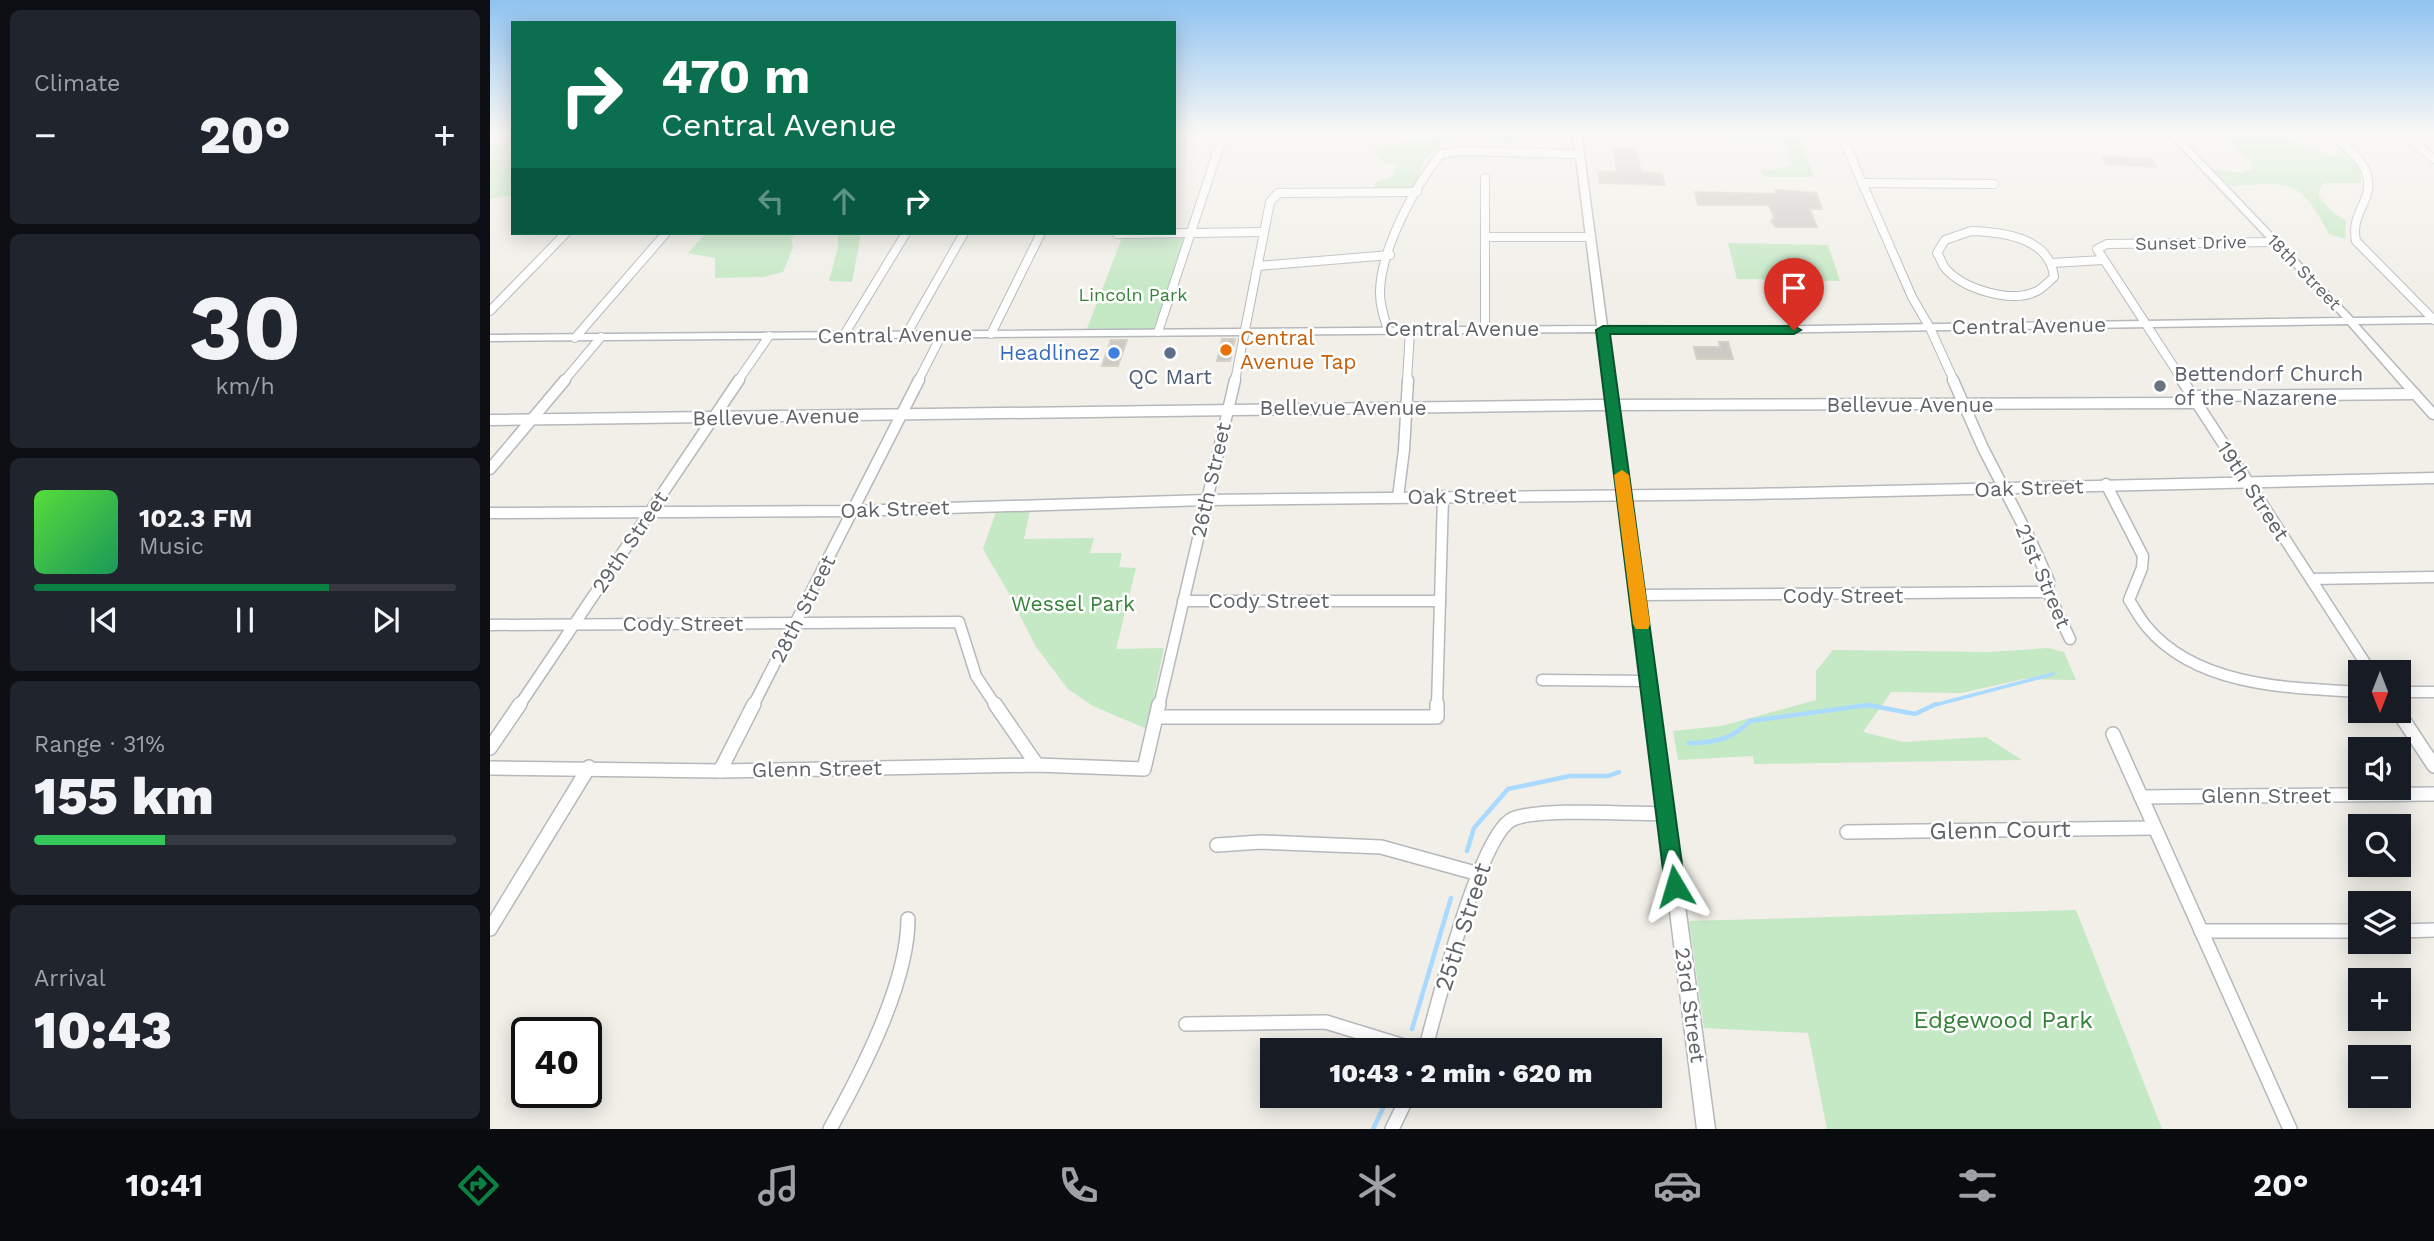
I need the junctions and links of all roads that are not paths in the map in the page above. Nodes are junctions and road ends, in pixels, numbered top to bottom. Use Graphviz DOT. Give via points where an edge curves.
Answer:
graph roads {
  1 [pos="1207,185"];
  2 [pos="1421,185"];
  3 [pos="1485,185"];
  4 [pos="1583,185"];
  5 [pos="1864,185"];
  6 [pos="2221,185"];
  7 [pos="2369,185"];
  8 [pos="1417,192"];
  9 [pos="1264,232"];
  10 [pos="1176,233"];
  11 [pos="1192,233"];
  12 [pos="564,235"];
  13 [pos="664,235"];
  14 [pos="905,235"];
  15 [pos="963,235"];
  16 [pos="1040,235"];
  17 [pos="1486,237"];
  18 [pos="1591,237"];
  19 [pos="2276,242"];
  20 [pos="1390,255"];
  21 [pos="2103,260"];
  22 [pos="2052,262"];
  23 [pos="1258,266"];
  24 [pos="490,311"];
  25 [pos="2349,320"];
  26 [pos="2434,320"];
  27 [pos="2144,323"];
  28 [pos="1930,328"];
  29 [pos="1485,329"];
  30 [pos="1388,330"];
  31 [pos="1410,330"];
  32 [pos="1603,330"];
  33 [pos="1246,331"];
  34 [pos="1158,332"];
  35 [pos="906,334"];
  36 [pos="942,334"];
  37 [pos="991,334"];
  38 [pos="844,335"];
  39 [pos="769,336"];
  40 [pos="601,337"];
  41 [pos="490,338"];
  42 [pos="575,338"];
  43 [pos="2415,394"];
  44 [pos="2193,400"];
  45 [pos="1964,405"];
  46 [pos="1612,406"];
  47 [pos="1406,408"];
  48 [pos="1227,409"];
  49 [pos="2434,415"];
  50 [pos="901,416"];
  51 [pos="713,418"];
  52 [pos="532,419"];
  53 [pos="490,420"];
  54 [pos="490,468"];
  55 [pos="2434,478"];
  56 [pos="2247,481"];
  57 [pos="2106,484"];
  58 [pos="2005,489"];
  59 [pos="1624,494"];
  60 [pos="1443,496"];
  61 [pos="1398,497"];
  62 [pos="1207,500"];
  63 [pos="852,510"];
  64 [pos="490,513"];
  65 [pos="650,513"];
  66 [pos="2434,578"];
  67 [pos="2311,579"];
  68 [pos="2048,593"];
  69 [pos="1638,596"];
  70 [pos="1183,601"];
  71 [pos="1440,601"];
  72 [pos="795,623"];
  73 [pos="574,624"];
  74 [pos="490,625"];
  75 [pos="2070,639"];
  76 [pos="2363,660"];
  77 [pos="1542,681"];
  78 [pos="1649,681"];
  79 [pos="2348,691"];
  80 [pos="2412,692"];
  81 [pos="2434,692"];
  82 [pos="1156,717"];
  83 [pos="2406,723"];
  84 [pos="2113,734"];
  85 [pos="490,748"];
  86 [pos="1037,765"];
  87 [pos="2434,766"];
  88 [pos="589,767"];
  89 [pos="490,768"];
  90 [pos="1144,769"];
  91 [pos="720,771"];
  92 [pos="2434,794"];
  93 [pos="2141,797"];
  94 [pos="1666,814"];
  95 [pos="2154,828"];
  96 [pos="1847,832"];
  97 [pos="1217,845"];
  98 [pos="1479,874"];
  99 [pos="908,919"];
  100 [pos="490,929"];
  101 [pos="2411,930"];
  102 [pos="2434,930"];
  103 [pos="2201,931"];
  104 [pos="2348,931"];
  105 [pos="1186,1024"];
  106 [pos="1378,1038"];
  107 [pos="1429,1038"];
  108 [pos="1402,1108"];
  109 [pos="830,1129"];
  110 [pos="1392,1129"];
  111 [pos="1706,1129"];
  112 [pos="2290,1129"];
  1 -- 11 [label="street"];
  2 -- 8 [label="street"];
  3 -- 17 [label="street"];
  4 -- 18 [label="street, 23rd Street"];
  5 -- 28 [label="street, 21st Street"];
  6 -- 19 [label="street, 18th Street"];
  7 -- 26 [label="street" via="2354,225 2356,241"];
  8 -- 9 [label="street, 26th Street" via="1278,193 1270,202"];
  8 -- 20 [label="street"];
  9 -- 11 [label="street"];
  9 -- 23 [label="street, 26th Street"];
  10 -- 11 [label="street"];
  11 -- 34 [label="street"];
  12 -- 24 [label="street"];
  13 -- 42 [label="street"];
  14 -- 38 [label="street"];
  15 -- 35 [label="street"];
  16 -- 37 [label="street"];
  17 -- 18 [label="street"];
  17 -- 29 [label="street"];
  18 -- 32 [label="street, 23rd Street"];
  19 -- 21 [label="street, Sunset Drive" via="2106,244 2097,250"];
  19 -- 25 [label="street, 18th Street"];
  20 -- 23 [label="street"];
  20 -- 30 [label="street" via="1380,290"];
  21 -- 22 [label="street"];
  21 -- 27 [label="street, 19th Street"];
  22 -- 22 [label="street" via="2054,277 2043,289 2008,295 1955,278 1936,252 1946,237 1987,231 2026,242"];
  23 -- 33 [label="street, 26th Street"];
  25 -- 26 [label="street, Central Avenue"];
  25 -- 27 [label="street, Central Avenue"];
  25 -- 43 [label="street, 18th Street"];
  27 -- 28 [label="street, Central Avenue"];
  27 -- 44 [label="street, 19th Street"];
  28 -- 32 [label="street, Central Avenue"];
  28 -- 45 [label="street, 21st Street"];
  29 -- 31 [label="street, Central Avenue"];
  29 -- 32 [label="street, Central Avenue"];
  30 -- 31 [label="street, Central Avenue"];
  30 -- 33 [label="street, Central Avenue"];
  31 -- 47 [label="street"];
  32 -- 46 [label="street, 23rd Street"];
  33 -- 34 [label="street, Central Avenue"];
  33 -- 48 [label="street, 26th Street"];
  34 -- 37 [label="street, Central Avenue"];
  35 -- 36 [label="street, Central Avenue"];
  35 -- 38 [label="street, Central Avenue"];
  36 -- 37 [label="street, Central Avenue"];
  36 -- 50 [label="street, 28th Street"];
  38 -- 39 [label="street, Central Avenue"];
  39 -- 40 [label="street, Central Avenue"];
  39 -- 51 [label="street, 29th Street"];
  40 -- 42 [label="street, Central Avenue"];
  40 -- 52 [label="street"];
  41 -- 42 [label="street, Central Avenue"];
  43 -- 44 [label="street, Bellevue Avenue"];
  43 -- 49 [label="street, 18th Street"];
  44 -- 45 [label="street, Bellevue Avenue"];
  44 -- 56 [label="street, 19th Street"];
  45 -- 46 [label="street, Bellevue Avenue"];
  45 -- 58 [label="street, 21st Street"];
  46 -- 47 [label="street, Bellevue Avenue"];
  46 -- 59 [label="street, 23rd Street"];
  47 -- 48 [label="street, Bellevue Avenue"];
  47 -- 61 [label="street"];
  48 -- 50 [label="street, Bellevue Avenue"];
  48 -- 62 [label="street, 26th Street"];
  50 -- 51 [label="street, Bellevue Avenue"];
  50 -- 63 [label="street, 28th Street"];
  51 -- 52 [label="street, Bellevue Avenue"];
  51 -- 65 [label="street, 29th Street"];
  52 -- 53 [label="street, Bellevue Avenue"];
  52 -- 54 [label="street"];
  55 -- 56 [label="street, Oak Street"];
  56 -- 57 [label="street, Oak Street"];
  56 -- 67 [label="street, 19th Street"];
  57 -- 58 [label="street, Oak Street"];
  57 -- 79 [label="street" via="2143,556 2129,600 2139,621 2165,646 2236,678"];
  58 -- 59 [label="street, Oak Street"];
  58 -- 68 [label="street, 21st Street" via="2049,581"];
  59 -- 60 [label="street, Oak Street"];
  59 -- 69 [label="street, 23rd Street"];
  60 -- 61 [label="street, Oak Street"];
  60 -- 71 [label="street"];
  61 -- 62 [label="street, Oak Street"];
  62 -- 63 [label="street, Oak Street"];
  62 -- 70 [label="street, 26th Street"];
  63 -- 65 [label="street, Oak Street"];
  63 -- 72 [label="street, 28th Street"];
  64 -- 65 [label="street, Oak Street"];
  65 -- 73 [label="street, 29th Street"];
  66 -- 67 [label="street"];
  67 -- 76 [label="street, 19th Street"];
  68 -- 69 [label="street, Cody Street"];
  68 -- 75 [label="street, 21st Street"];
  69 -- 78 [label="street, 23rd Street"];
  70 -- 71 [label="street, Cody Street"];
  70 -- 82 [label="street, 26th Street"];
  71 -- 82 [label="street" via="1437,717"];
  72 -- 73 [label="street, Cody Street"];
  72 -- 86 [label="street, Cody Street" via="959,622 976,676"];
  72 -- 91 [label="street, 28th Street"];
  73 -- 74 [label="street, Cody Street"];
  73 -- 85 [label="street, 29th Street"];
  77 -- 78 [label="street"];
  78 -- 94 [label="street, 23rd Street"];
  80 -- 81 [label="street"];
  82 -- 90 [label="street, 26th Street"];
  83 -- 87 [label="street"];
  84 -- 93 [label="street"];
  86 -- 90 [label="street, Glenn Street"];
  86 -- 91 [label="street, Glenn Street"];
  88 -- 89 [label="street, Glenn Street"];
  88 -- 91 [label="street, Glenn Street"];
  88 -- 100 [label="street"];
  92 -- 93 [label="street, Glenn Street"];
  93 -- 95 [label="street"];
  94 -- 98 [label="street, 25th Street" via="1540,814 1510,820 1498,831"];
  94 -- 111 [label="street, 23rd Street"];
  95 -- 96 [label="street, Glenn Court"];
  95 -- 103 [label="street"];
  97 -- 98 [label="street" via="1261,842 1381,847"];
  98 -- 107 [label="street, 25th Street"];
  99 -- 109 [label="street" via="909,940 875,1044"];
  101 -- 102 [label="street"];
  103 -- 104 [label="street"];
  103 -- 112 [label="street"];
  105 -- 106 [label="street" via="1326,1022"];
  108 -- 110 [label="street"];
}
